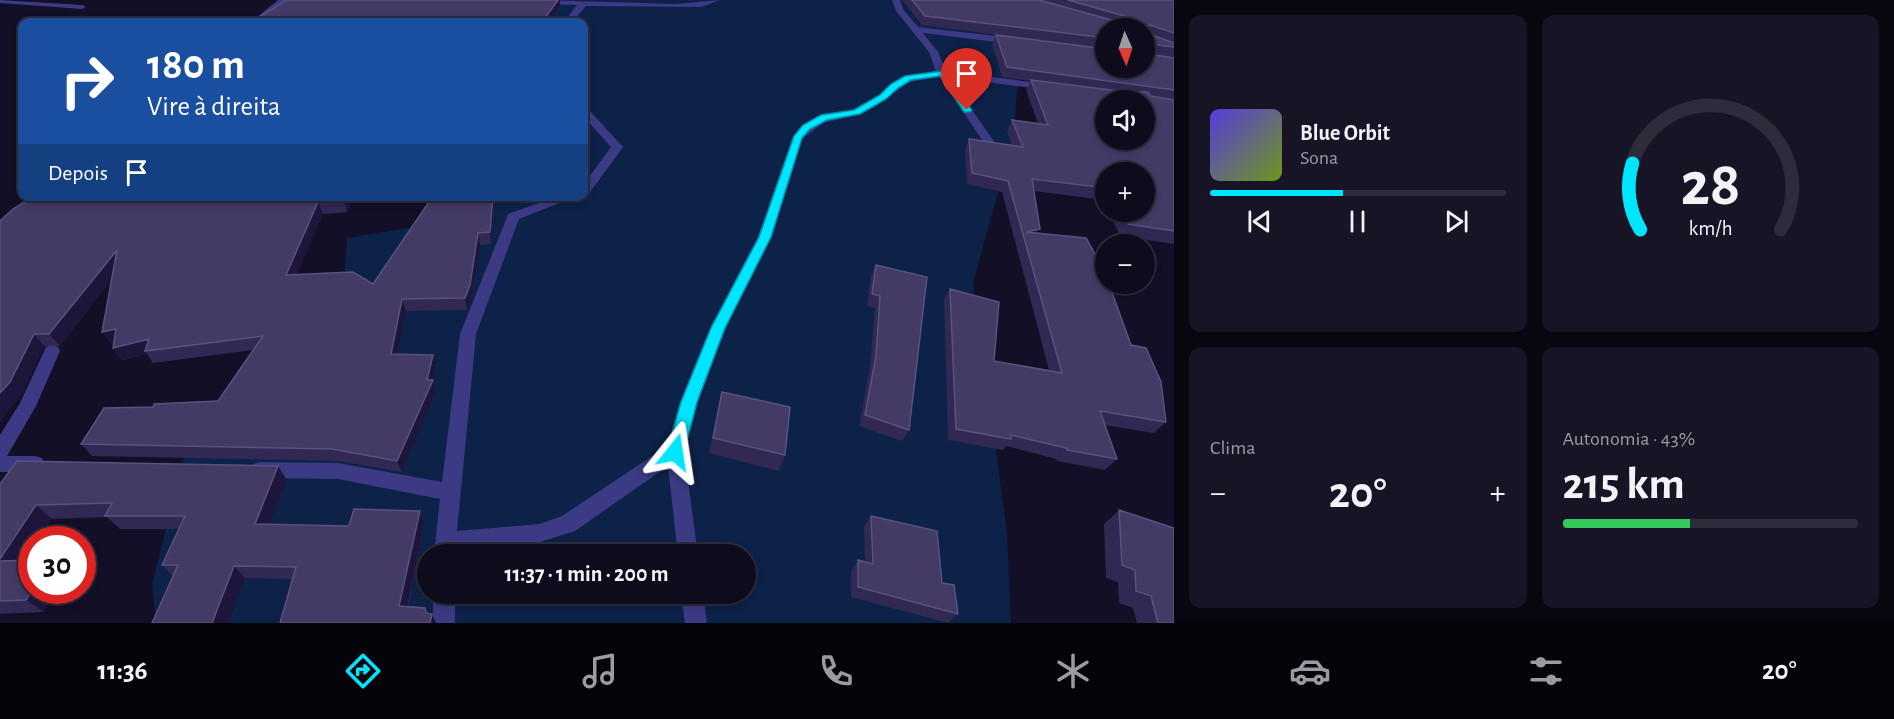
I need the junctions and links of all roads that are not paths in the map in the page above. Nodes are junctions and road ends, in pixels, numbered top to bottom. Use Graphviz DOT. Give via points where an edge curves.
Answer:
graph roads {
  1 [pos="283,0"];
  2 [pos="716,0"];
  3 [pos="896,0"];
  4 [pos="0,1"];
  5 [pos="536,2"];
  6 [pos="582,5"];
  7 [pos="82,6"];
  8 [pos="260,18"];
  9 [pos="571,18"];
  10 [pos="918,30"];
  11 [pos="1023,42"];
  12 [pos="942,73"];
  13 [pos="1065,89"];
  14 [pos="588,115"];
  15 [pos="992,147"];
  16 [pos="588,187"];
  17 [pos="558,201"];
  18 [pos="52,351"];
  19 [pos="0,452"];
  20 [pos="675,452"];
  21 [pos="0,464"];
  22 [pos="48,465"];
  23 [pos="237,469"];
  24 [pos="450,492"];
  25 [pos="444,544"];
  26 [pos="470,544"];
  27 [pos="687,544"];
  28 [pos="444,604"];
  29 [pos="694,604"];
  30 [pos="444,623"];
  31 [pos="696,623"];
  1 -- 8 [label="street"];
  2 -- 6 [label="street" via="692,6"];
  3 -- 10 [label="street"];
  4 -- 7 [label="street"];
  5 -- 6 [label="street"];
  6 -- 9 [label="street"];
  10 -- 11 [label="street"];
  10 -- 12 [label="street"];
  12 -- 13 [label="street"];
  12 -- 15 [label="street"];
  12 -- 20 [label="street" via="909,78 874,104 856,112 825,117 806,127 797,138 765,237 718,328 689,402"];
  14 -- 16 [label="street" via="617,147"];
  17 -- 24 [label="street" via="513,218 493,265 468,334"];
  18 -- 19 [label="street"];
  20 -- 26 [label="street" via="568,524 540,533"];
  20 -- 27 [label="street"];
  21 -- 22 [label="street"];
  23 -- 24 [label="street" via="338,471"];
  24 -- 25 [label="street"];
  28 -- 30 [label="street"];
  29 -- 31 [label="street"];
}
